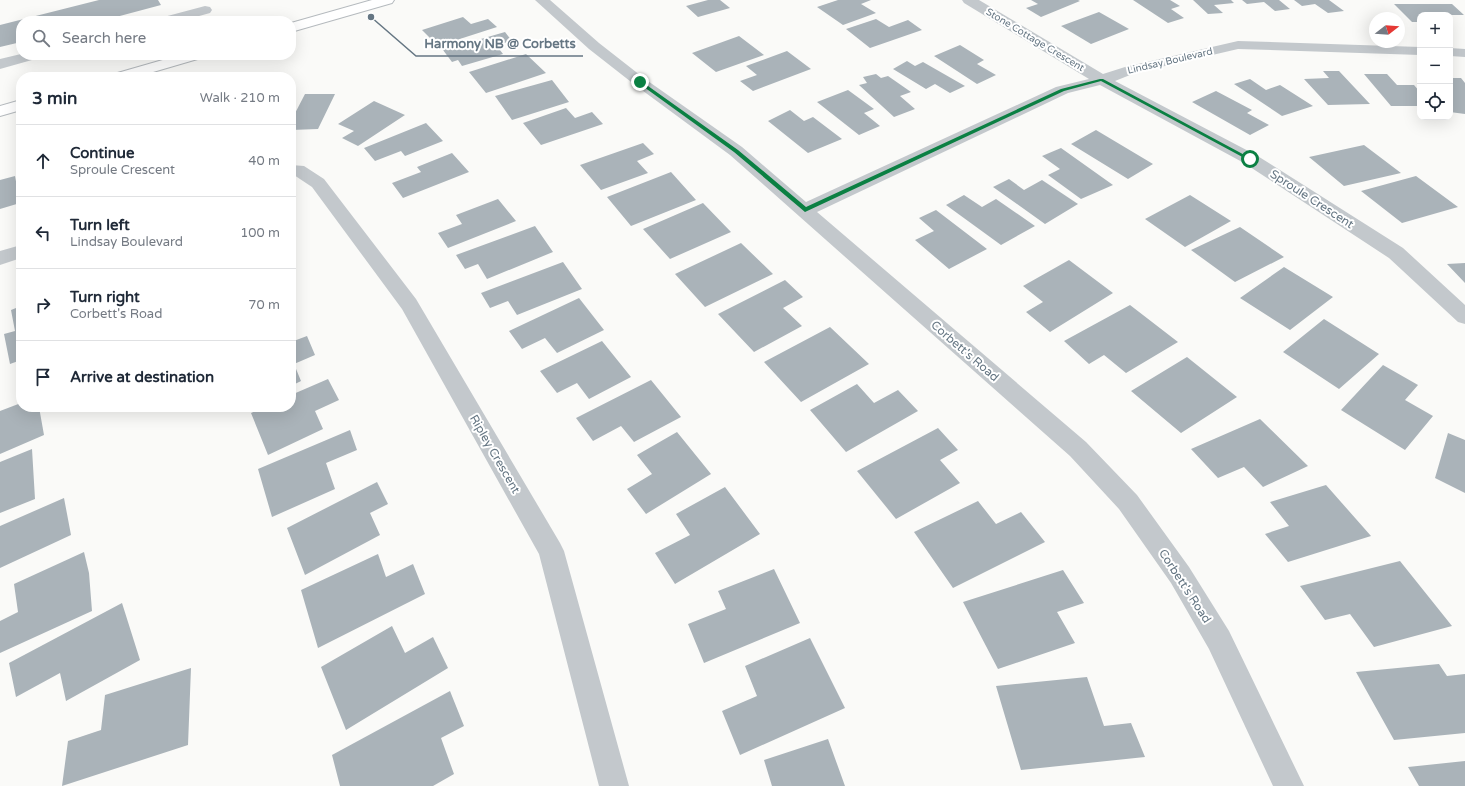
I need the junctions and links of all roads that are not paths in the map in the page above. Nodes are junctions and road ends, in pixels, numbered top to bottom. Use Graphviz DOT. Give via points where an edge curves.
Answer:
graph roads {
  1 [pos="387,0"];
  2 [pos="542,0"];
  3 [pos="969,0"];
  4 [pos="205,10"];
  5 [pos="183,16"];
  6 [pos="296,27"];
  7 [pos="1417,51"];
  8 [pos="1453,52"];
  9 [pos="1465,53"];
  10 [pos="16,60"];
  11 [pos="178,60"];
  12 [pos="0,64"];
  13 [pos="136,72"];
  14 [pos="1102,80"];
  15 [pos="16,106"];
  16 [pos="0,111"];
  17 [pos="296,170"];
  18 [pos="805,210"];
  19 [pos="16,253"];
  20 [pos="0,258"];
  21 [pos="1465,317"];
  22 [pos="614,786"];
  23 [pos="1289,786"];
  1 -- 6 [label="main road"];
  2 -- 18 [label="street, Corbett's Road" via="594,46 736,151"];
  3 -- 14 [label="street, Stone Cottage Crescent"];
  4 -- 5 [label="street"];
  7 -- 14 [label="street, Lindsay Boulevard" via="1238,45 1130,70"];
  8 -- 9 [label="street"];
  10 -- 12 [label="street"];
  11 -- 13 [label="main road"];
  14 -- 18 [label="street, Lindsay Boulevard" via="1062,90"];
  14 -- 21 [label="street, Sproule Crescent" via="1250,159 1396,253"];
  15 -- 16 [label="main road"];
  17 -- 22 [label="street, Ripley Crescent" via="318,183 409,304 551,551"];
  18 -- 23 [label="street, Corbett's Road" via="1078,450 1128,502 1180,576 1219,640"];
  19 -- 20 [label="street"];
}
